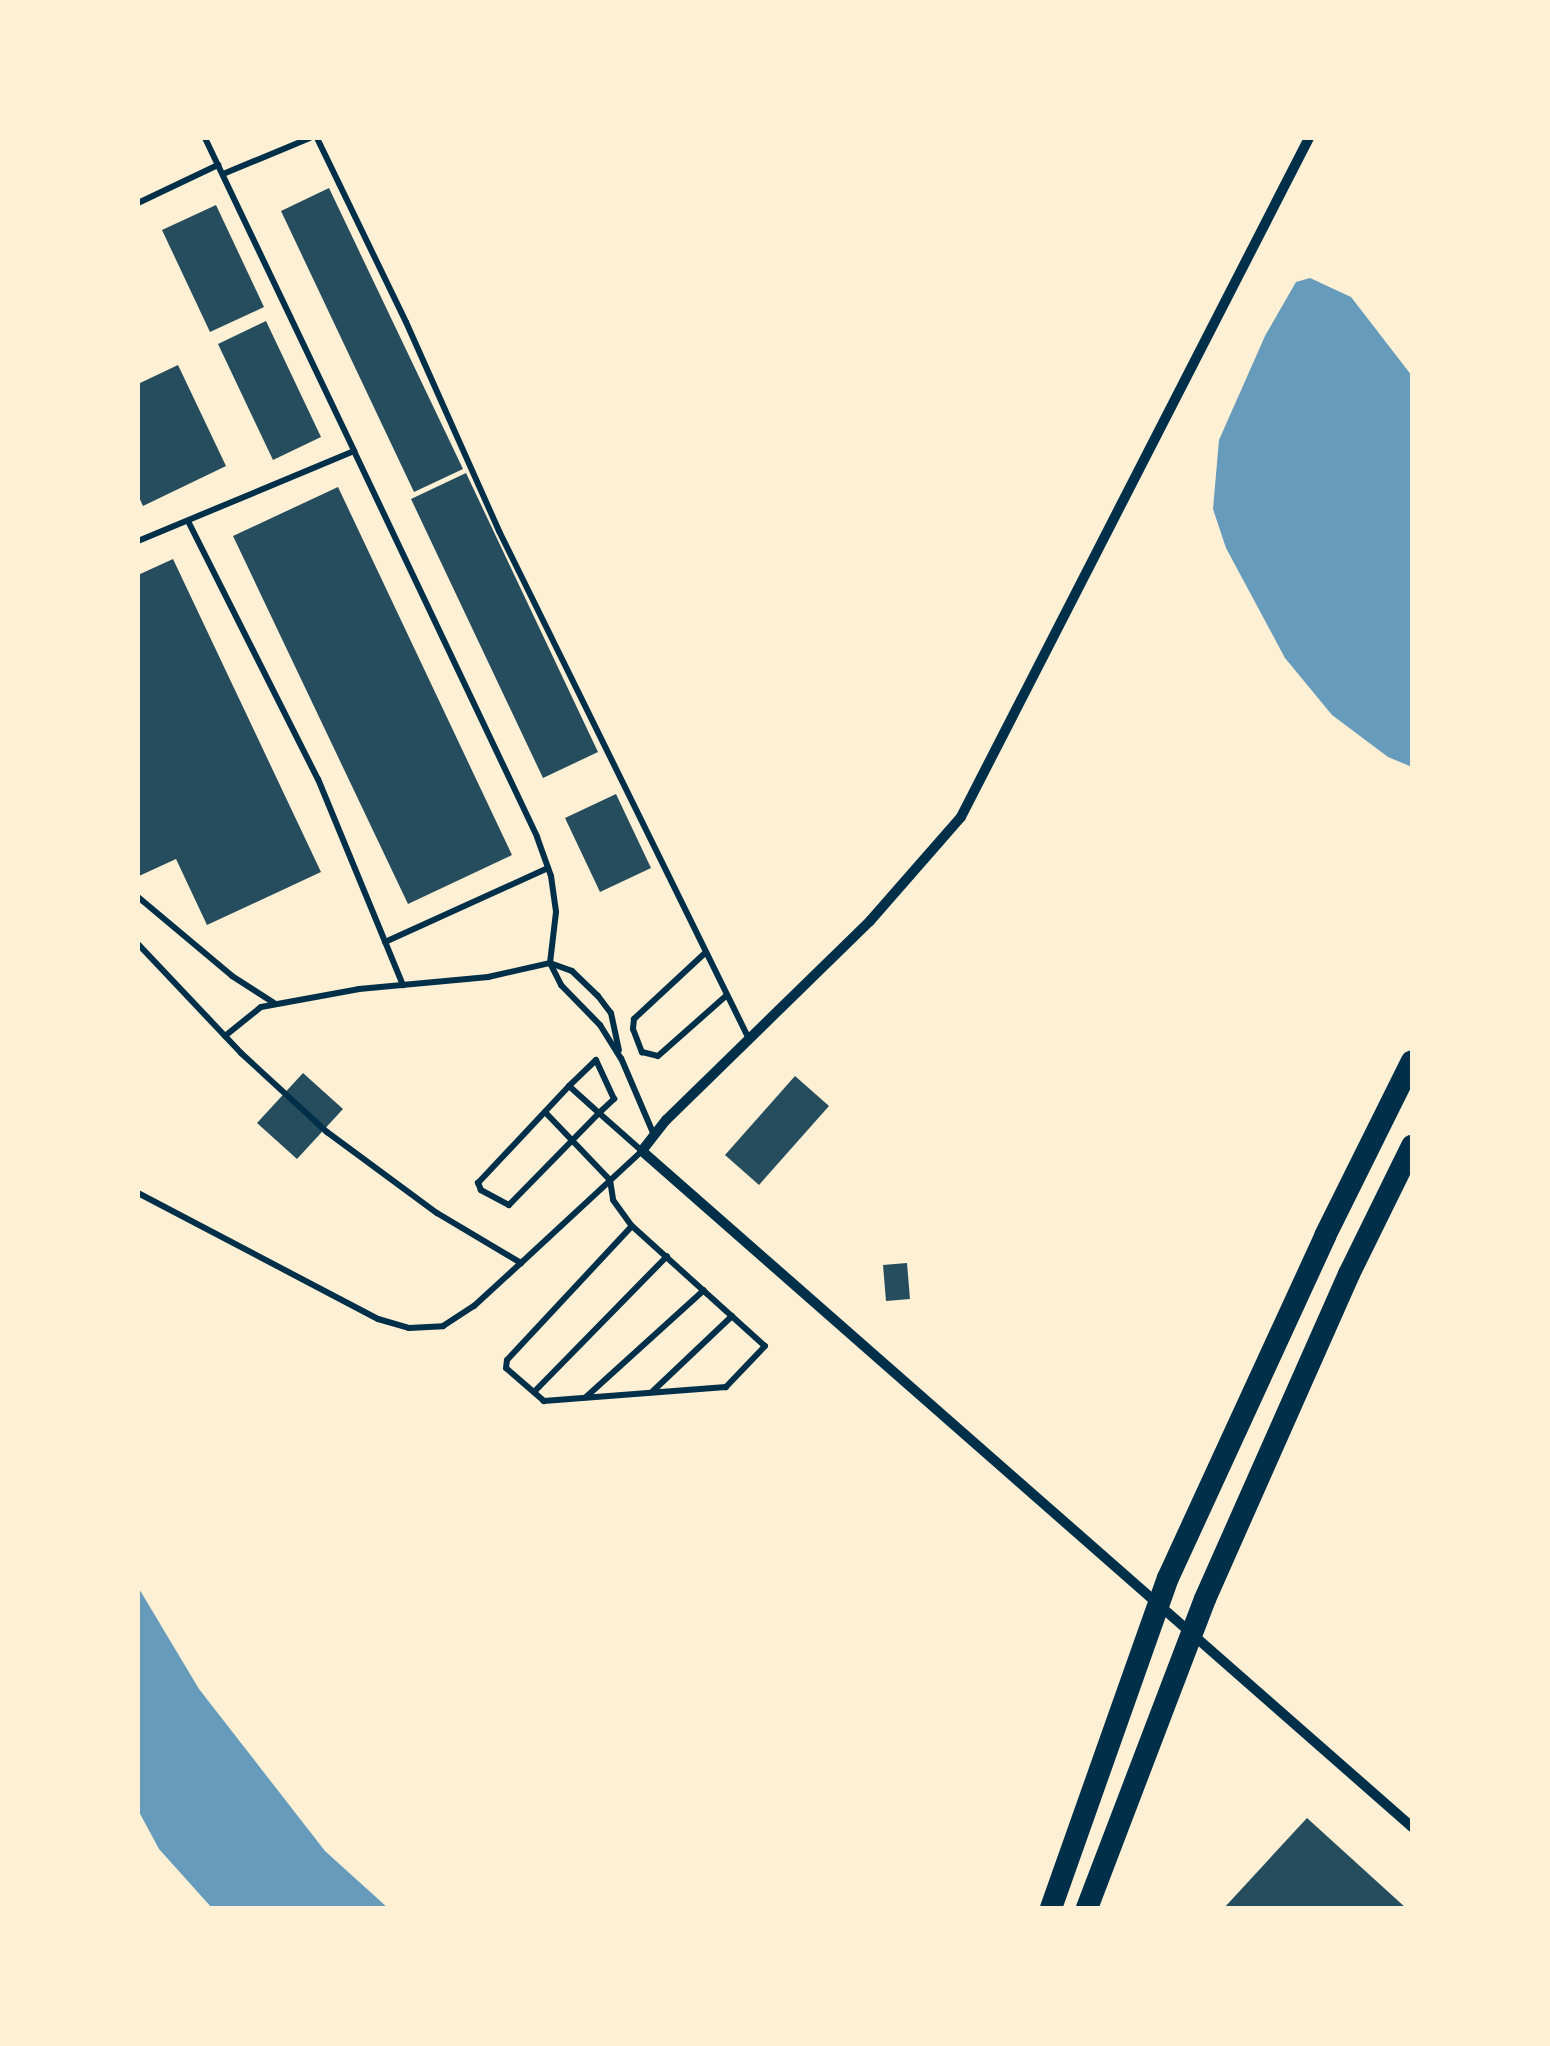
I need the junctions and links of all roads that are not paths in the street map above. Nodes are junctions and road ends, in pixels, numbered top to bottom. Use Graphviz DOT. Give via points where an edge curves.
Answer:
graph roads {
  1 [pos="206,138"];
  2 [pos="313,138"];
  3 [pos="1309,138"];
  4 [pos="218,165"];
  5 [pos="223,174"];
  6 [pos="138,203"];
  7 [pos="354,451"];
  8 [pos="188,522"];
  9 [pos="138,541"];
  10 [pos="548,868"];
  11 [pos="138,897"];
  12 [pos="385,942"];
  13 [pos="138,944"];
  14 [pos="705,952"];
  15 [pos="550,963"];
  16 [pos="404,985"];
  17 [pos="727,995"];
  18 [pos="275,1004"];
  19 [pos="225,1036"];
  20 [pos="749,1040"];
  21 [pos="621,1058"];
  22 [pos="1412,1061"];
  23 [pos="570,1086"];
  24 [pos="545,1112"];
  25 [pos="599,1113"];
  26 [pos="655,1137"];
  27 [pos="573,1140"];
  28 [pos="1412,1146"];
  29 [pos="642,1150"];
  30 [pos="610,1180"];
  31 [pos="138,1193"];
  32 [pos="632,1226"];
  33 [pos="667,1256"];
  34 [pos="521,1263"];
  35 [pos="704,1290"];
  36 [pos="732,1316"];
  37 [pos="534,1392"];
  38 [pos="652,1392"];
  39 [pos="585,1398"];
  40 [pos="1412,1827"];
  41 [pos="1050,1908"];
  42 [pos="1087,1908"];
  1 -- 4 [label="lane"];
  2 -- 5 [label="lane"];
  2 -- 14 [label="lane"];
  3 -- 20 [label="street" via="961,818 935,853"];
  4 -- 5 [label="lane"];
  4 -- 6 [label="lane"];
  5 -- 7 [label="lane"];
  7 -- 8 [label="lane"];
  7 -- 10 [label="lane"];
  8 -- 9 [label="lane"];
  8 -- 12 [label="lane" via="318,779"];
  10 -- 12 [label="lane"];
  10 -- 15 [label="lane" via="556,912"];
  11 -- 18 [label="lane"];
  12 -- 16 [label="lane"];
  13 -- 19 [label="lane"];
  14 -- 17 [label="lane"];
  14 -- 17 [label="lane" via="634,1019 642,1052 658,1056"];
  15 -- 16 [label="lane"];
  15 -- 21 [label="lane"];
  15 -- 21 [label="lane" via="572,971 612,1014"];
  16 -- 18 [label="lane"];
  17 -- 20 [label="lane"];
  18 -- 19 [label="lane" via="252,1012"];
  19 -- 34 [label="lane" via="327,1132 437,1213"];
  20 -- 26 [label="street"];
  21 -- 26 [label="lane"];
  22 -- 41 [label="highway" via="1168,1578"];
  23 -- 24 [label="lane"];
  23 -- 25 [label="lane"];
  23 -- 25 [label="lane" via="596,1060 614,1099"];
  24 -- 27 [label="lane"];
  24 -- 27 [label="lane" via="478,1183 481,1190 509,1205"];
  25 -- 27 [label="lane"];
  25 -- 29 [label="lane"];
  26 -- 29 [label="street"];
  27 -- 30 [label="lane"];
  28 -- 42 [label="highway" via="1206,1599"];
  29 -- 30 [label="lane"];
  29 -- 40 [label="street"];
  30 -- 32 [label="lane" via="613,1200"];
  30 -- 34 [label="lane"];
  31 -- 34 [label="lane" via="378,1319 409,1328 443,1326"];
  32 -- 33 [label="lane"];
  32 -- 37 [label="lane" via="506,1360 506,1368"];
  33 -- 35 [label="lane"];
  33 -- 37 [label="lane"];
  35 -- 36 [label="lane"];
  35 -- 39 [label="lane"];
  36 -- 38 [label="lane"];
  36 -- 38 [label="lane" via="765,1346 726,1386"];
  37 -- 39 [label="lane" via="544,1401"];
  38 -- 39 [label="lane"];
}
